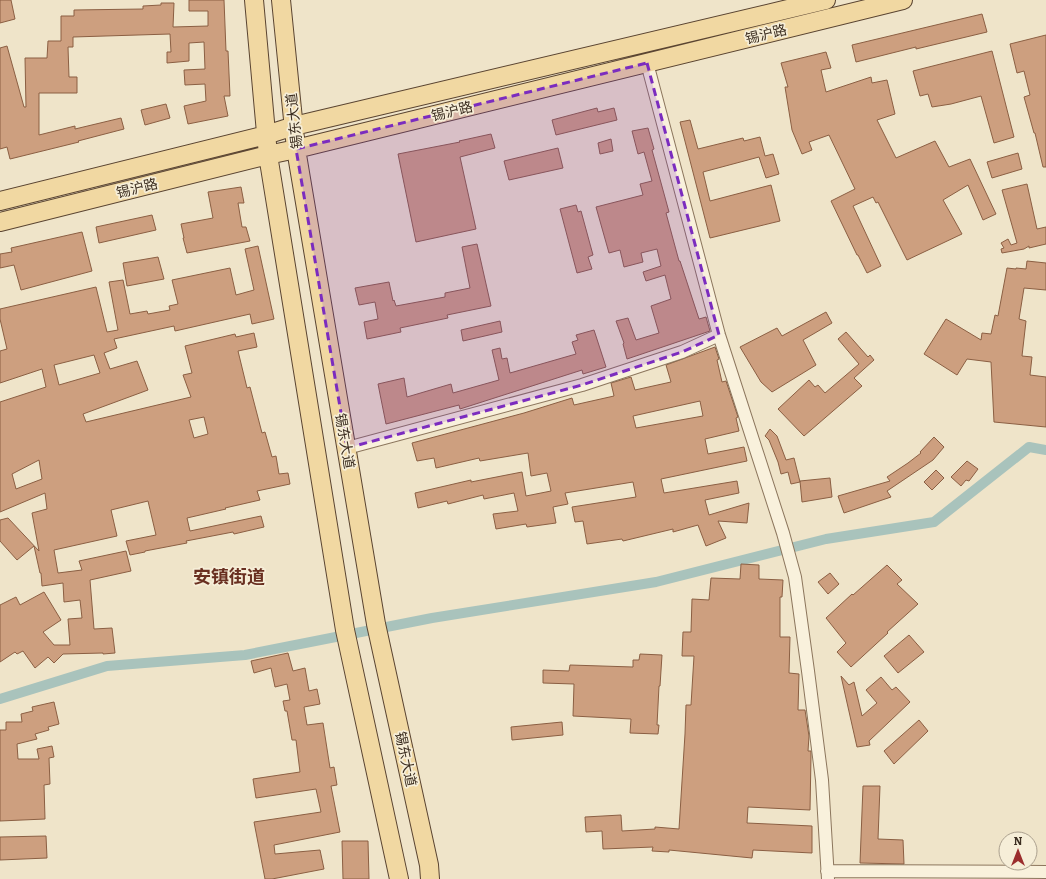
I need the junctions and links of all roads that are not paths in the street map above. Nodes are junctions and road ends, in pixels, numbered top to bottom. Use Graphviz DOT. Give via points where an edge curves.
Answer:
graph roads {
  1 [pos="254,0"];
  2 [pos="282,0"];
  3 [pos="826,0"];
  4 [pos="903,0"];
  5 [pos="647,63"];
  6 [pos="294,126"];
  7 [pos="266,135"];
  8 [pos="296,149"];
  9 [pos="268,155"];
  10 [pos="0,201"];
  11 [pos="0,222"];
  12 [pos="719,335"];
  13 [pos="347,448"];
  14 [pos="1046,872"];
  15 [pos="828,875"];
  16 [pos="399,879"];
  17 [pos="430,879"];
  1 -- 7 [label="main road, 锡东大道"];
  2 -- 6 [label="main road, 锡东大道"];
  3 -- 6 [label="main road, 锡沪路"];
  4 -- 5 [label="main road, 锡沪路"];
  5 -- 8 [label="main road, 锡沪路"];
  5 -- 12 [label="street"];
  6 -- 7 [label="main road, 锡沪路"];
  6 -- 8 [label="main road, 锡东大道"];
  7 -- 9 [label="main road, 锡东大道"];
  7 -- 10 [label="main road, 锡沪路"];
  8 -- 9 [label="main road, 锡沪路"];
  8 -- 13 [label="main road, 锡东大道"];
  9 -- 11 [label="main road, 锡沪路"];
  9 -- 16 [label="main road, 锡东大道" via="345,630"];
  12 -- 13 [label="street" via="682,352 582,385"];
  12 -- 15 [label="street" via="795,577 822,780"];
  13 -- 17 [label="main road, 锡东大道" via="376,624"];
  14 -- 15 [label="street"];
}
